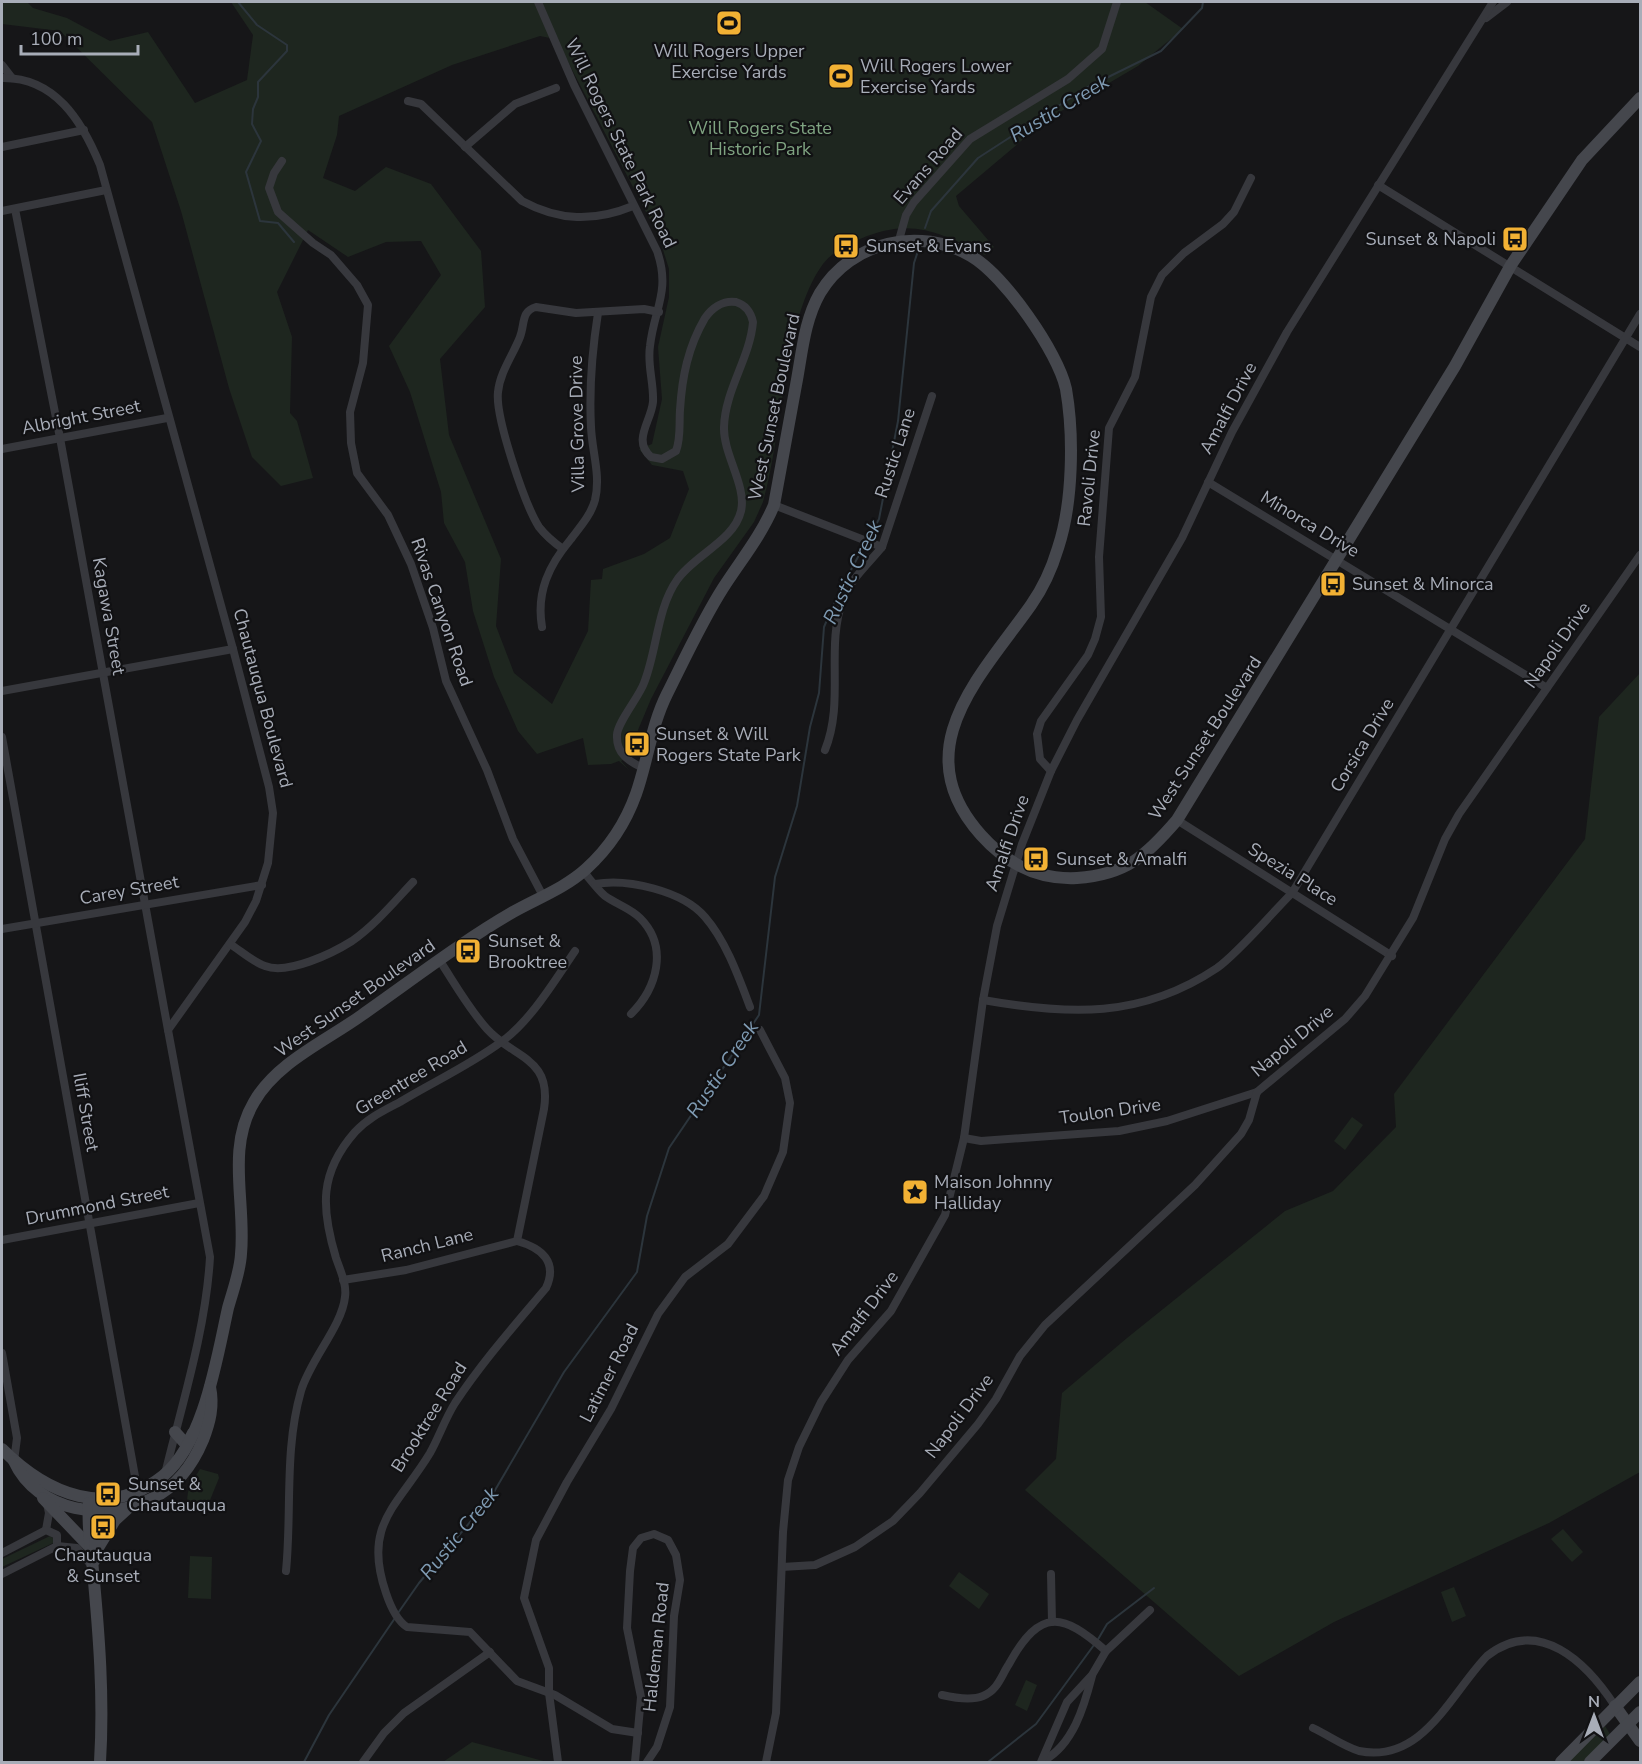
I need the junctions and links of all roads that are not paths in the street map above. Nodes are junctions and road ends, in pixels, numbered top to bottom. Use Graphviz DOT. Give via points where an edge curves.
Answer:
graph roads {
  1 [pos="538,2"];
  2 [pos="1117,2"];
  3 [pos="1493,2"];
  4 [pos="1507,2"];
  5 [pos="1481,21"];
  6 [pos="2,65"];
  7 [pos="2,78"];
  8 [pos="12,78"];
  9 [pos="556,88"];
  10 [pos="1641,98"];
  11 [pos="408,101"];
  12 [pos="84,130"];
  13 [pos="2,147"];
  14 [pos="465,147"];
  15 [pos="282,161"];
  16 [pos="1251,178"];
  17 [pos="1378,185"];
  18 [pos="106,190"];
  19 [pos="633,206"];
  20 [pos="15,209"];
  21 [pos="2,211"];
  22 [pos="899,240"];
  23 [pos="1511,265"];
  24 [pos="659,312"];
  25 [pos="598,313"];
  26 [pos="1641,314"];
  27 [pos="1627,338"];
  28 [pos="1641,347"];
  29 [pos="932,396"];
  30 [pos="167,418"];
  31 [pos="60,438"];
  32 [pos="2,449"];
  33 [pos="1208,482"];
  34 [pos="774,505"];
  35 [pos="882,547"];
  36 [pos="563,549"];
  37 [pos="1641,555"];
  38 [pos="1335,559"];
  39 [pos="542,627"];
  40 [pos="1451,631"];
  41 [pos="233,649"];
  42 [pos="102,671"];
  43 [pos="1547,688"];
  44 [pos="2,691"];
  45 [pos="2,737"];
  46 [pos="825,750"];
  47 [pos="643,768"];
  48 [pos="1051,771"];
  49 [pos="1178,820"];
  50 [pos="1015,864"];
  51 [pos="583,871"];
  52 [pos="413,882"];
  53 [pos="595,884"];
  54 [pos="262,885"];
  55 [pos="1292,894"];
  56 [pos="543,896"];
  57 [pos="144,904"];
  58 [pos="34,922"];
  59 [pos="2,929"];
  60 [pos="230,944"];
  61 [pos="575,951"];
  62 [pos="1392,956"];
  63 [pos="440,961"];
  64 [pos="983,1000"];
  65 [pos="750,1007"];
  66 [pos="631,1014"];
  67 [pos="168,1030"];
  68 [pos="760,1030"];
  69 [pos="502,1042"];
  70 [pos="1257,1092"];
  71 [pos="964,1138"];
  72 [pos="199,1203"];
  73 [pos="89,1223"];
  74 [pos="2,1240"];
  75 [pos="518,1241"];
  76 [pos="343,1280"];
  77 [pos="2,1353"];
  78 [pos="210,1385"];
  79 [pos="195,1430"];
  80 [pos="176,1432"];
  81 [pos="2,1449"];
  82 [pos="14,1461"];
  83 [pos="164,1475"];
  84 [pos="39,1492"];
  85 [pos="138,1493"];
  86 [pos="47,1503"];
  87 [pos="94,1505"];
  88 [pos="127,1509"];
  89 [pos="46,1530"];
  90 [pos="57,1546"];
  91 [pos="92,1548"];
  92 [pos="2,1552"];
  93 [pos="782,1567"];
  94 [pos="93,1568"];
  95 [pos="286,1571"];
  96 [pos="2,1574"];
  97 [pos="1051,1574"];
  98 [pos="1150,1610"];
  99 [pos="1052,1622"];
  100 [pos="490,1652"];
  101 [pos="1106,1652"];
  102 [pos="1092,1675"];
  103 [pos="1641,1682"];
  104 [pos="549,1693"];
  105 [pos="942,1695"];
  106 [pos="1615,1706"];
  107 [pos="1641,1712"];
  108 [pos="1627,1724"];
  109 [pos="1313,1728"];
  110 [pos="638,1733"];
  111 [pos="1641,1741"];
  112 [pos="100,1762"];
  113 [pos="363,1762"];
  114 [pos="558,1762"];
  115 [pos="635,1762"];
  116 [pos="647,1762"];
  117 [pos="766,1762"];
  118 [pos="1042,1762"];
  119 [pos="1561,1762"];
  120 [pos="1590,1762"];
  1 -- 19 [label="street, Will Rogers State Park Road" via="573,85"];
  2 -- 22 [label="street, Evans Road" via="1102,49 1068,79 970,139 910,208"];
  3 -- 5 [label="street, Amalfi Drive"];
  4 -- 5 [label="street"];
  5 -- 17 [label="street, Amalfi Drive"];
  6 -- 8 [label="street"];
  7 -- 8 [label="street, Chautauqua Boulevard"];
  8 -- 12 [label="street, Chautauqua Boulevard" via="60,98"];
  9 -- 14 [label="street" via="515,104"];
  10 -- 23 [label="main road, West Sunset Boulevard" via="1582,159"];
  11 -- 14 [label="street" via="421,104"];
  12 -- 13 [label="street"];
  12 -- 18 [label="street, Chautauqua Boulevard"];
  14 -- 19 [label="street" via="522,201 550,214 589,218"];
  15 -- 56 [label="street, Rivas Canyon Road" via="269,188 278,212 331,255 357,285 368,305 363,363 350,412 357,473 388,515 411,564 446,681 487,770 513,839"];
  16 -- 48 [label="street, Ravoli Drive" via="1234,212 1184,252 1162,275 1151,297 1135,377 1109,428 1099,557 1101,617 1088,655 1041,721 1037,734 1040,759"];
  17 -- 23 [label="street"];
  17 -- 33 [label="street, Amalfi Drive" via="1287,333"];
  18 -- 20 [label="street"];
  18 -- 30 [label="street, Chautauqua Boulevard"];
  19 -- 24 [label="street, Will Rogers State Park Road" via="657,251 664,276"];
  20 -- 21 [label="street"];
  20 -- 31 [label="street, Kagawa Street"];
  22 -- 34 [label="main road, West Sunset Boulevard" via="869,249 845,264 827,283 812,310"];
  22 -- 50 [label="main road, West Sunset Boulevard" via="941,244 967,253 983,264 1040,333 1055,357 1066,389 1069,496 1059,546 1033,603 965,697 951,742 951,769 961,808 990,844"];
  23 -- 27 [label="street"];
  23 -- 38 [label="main road, West Sunset Boulevard" via="1455,366"];
  24 -- 25 [label="street" via="645,309"];
  24 -- 47 [label="street, Will Rogers State Park Road" via="650,344 652,405 642,444 651,457 662,459 676,451 679,442 681,389 687,358 708,314 723,303 736,302 746,307 753,322 724,425 742,508 729,531 678,578 667,598 653,661 641,692 617,733 619,748 628,761"];
  25 -- 36 [label="street, Villa Grove Drive" via="590,376 597,489 590,512"];
  25 -- 36 [label="street" via="530,309 499,384 499,415 533,515 544,533"];
  26 -- 27 [label="street, Corsica Drive"];
  27 -- 28 [label="street"];
  27 -- 40 [label="street, Corsica Drive"];
  29 -- 35 [label="street, Rustic Lane"];
  30 -- 31 [label="street, Albright Street"];
  30 -- 41 [label="street, Chautauqua Boulevard"];
  31 -- 32 [label="street, Albright Street"];
  31 -- 42 [label="street, Kagawa Street"];
  33 -- 38 [label="street, Minorca Drive"];
  33 -- 48 [label="street, Amalfi Drive" via="1147,602"];
  34 -- 35 [label="street"];
  34 -- 47 [label="main road, West Sunset Boulevard" via="763,532 722,590 665,698"];
  35 -- 46 [label="street, Rustic Lane" via="844,596 835,626 836,710"];
  36 -- 39 [label="street, Villa Grove Drive" via="543,587 539,610"];
  37 -- 43 [label="street, Napoli Drive"];
  38 -- 40 [label="street, Minorca Drive"];
  38 -- 49 [label="main road, West Sunset Boulevard"];
  40 -- 43 [label="street, Minorca Drive"];
  40 -- 55 [label="street, Corsica Drive"];
  41 -- 42 [label="street"];
  41 -- 54 [label="street, Chautauqua Boulevard" via="273,813"];
  42 -- 44 [label="street"];
  42 -- 57 [label="street, Kagawa Street"];
  43 -- 62 [label="street, Napoli Drive" via="1459,814"];
  45 -- 58 [label="street, Iliff Street"];
  47 -- 51 [label="main road, West Sunset Boulevard" via="635,796 615,836"];
  48 -- 50 [label="street, Amalfi Drive"];
  49 -- 50 [label="main road, West Sunset Boulevard" via="1137,861 1103,875 1056,878"];
  49 -- 55 [label="street, Spezia Place"];
  50 -- 64 [label="street, Amalfi Drive" via="997,926"];
  51 -- 53 [label="street"];
  51 -- 56 [label="main road, West Sunset Boulevard"];
  52 -- 60 [label="street" via="351,941 308,963 280,969 265,966"];
  53 -- 65 [label="street" via="620,881 652,888 686,902 704,916"];
  53 -- 66 [label="street" via="603,894 639,917 654,938 655,976 644,1001"];
  54 -- 57 [label="street, Carey Street"];
  54 -- 60 [label="street, Chautauqua Boulevard"];
  55 -- 62 [label="street, Spezia Place"];
  55 -- 64 [label="street, Corsica Drive" via="1218,967 1172,992 1108,1010 1055,1010"];
  56 -- 63 [label="main road, West Sunset Boulevard"];
  57 -- 58 [label="street, Carey Street"];
  57 -- 67 [label="street, Kagawa Street"];
  58 -- 59 [label="street, Carey Street"];
  58 -- 73 [label="street, Iliff Street"];
  60 -- 67 [label="street, Chautauqua Boulevard"];
  61 -- 69 [label="street, Greentree Road"];
  62 -- 70 [label="street, Napoli Drive" via="1345,1019"];
  63 -- 69 [label="street" via="477,1017"];
  63 -- 78 [label="main road, West Sunset Boulevard" via="291,1062 255,1099 246,1118 237,1161 241,1255"];
  64 -- 71 [label="street, Amalfi Drive"];
  67 -- 72 [label="street"];
  68 -- 104 [label="street, Latimer Road" via="785,1078 790,1102 783,1152 764,1196 729,1244 685,1277 658,1314 611,1409 536,1540 524,1598 549,1668"];
  69 -- 75 [label="street" via="533,1063 546,1087"];
  69 -- 76 [label="street, Greentree Road" via="368,1119 341,1149 330,1170 325,1203 327,1227"];
  70 -- 71 [label="street, Toulon Drive" via="1167,1121 1119,1131 981,1141"];
  70 -- 93 [label="street, Napoli Drive" via="1249,1120 1240,1134 1167,1213 1045,1325 1020,1356 978,1425 900,1514 838,1556 814,1565"];
  71 -- 93 [label="street, Amalfi Drive" via="945,1215 932,1240 891,1311 848,1360 821,1402 799,1447 786,1492"];
  72 -- 73 [label="street, Drummond Street"];
  72 -- 80 [label="street" via="209,1244 209,1278"];
  73 -- 74 [label="street, Drummond Street"];
  73 -- 85 [label="street, Iliff Street"];
  75 -- 76 [label="street, Ranch Lane" via="406,1270"];
  75 -- 100 [label="street, Brooktree Road" via="546,1255 550,1265 546,1288 453,1406 418,1471 390,1509 376,1549 377,1562 399,1621 414,1629 470,1632"];
  76 -- 95 [label="street, Greentree Road" via="343,1306 307,1374 295,1414"];
  77 -- 82 [label="street" via="17,1438"];
  78 -- 79 [label="main road, West Sunset Boulevard"];
  78 -- 88 [label="main road, West Sunset Boulevard" via="210,1423 192,1464 154,1498"];
  79 -- 80 [label="main road" via="189,1441 184,1442"];
  79 -- 83 [label="main road, West Sunset Boulevard" via="186,1449"];
  80 -- 83 [label="street"];
  81 -- 82 [label="main road, West Sunset Boulevard"];
  82 -- 84 [label="main road, West Sunset Boulevard" via="21,1477"];
  82 -- 87 [label="main road, West Sunset Boulevard"];
  83 -- 85 [label="main road, West Sunset Boulevard"];
  84 -- 86 [label="main road"];
  84 -- 87 [label="main road, West Sunset Boulevard" via="66,1506"];
  85 -- 87 [label="main road, West Sunset Boulevard"];
  86 -- 89 [label="street"];
  86 -- 91 [label="main road"];
  87 -- 88 [label="main road, West Sunset Boulevard"];
  87 -- 91 [label="main road"];
  88 -- 91 [label="main road"];
  89 -- 90 [label="street" via="57,1535"];
  89 -- 92 [label="street"];
  90 -- 94 [label="street" via="78,1548"];
  90 -- 96 [label="street"];
  91 -- 94 [label="main road"];
  93 -- 117 [label="street, Amalfi Drive" via="776,1713"];
  94 -- 112 [label="main road" via="102,1687"];
  97 -- 99 [label="street"];
  98 -- 101 [label="street"];
  99 -- 101 [label="street" via="1080,1629"];
  99 -- 105 [label="street" via="1032,1632 993,1690 974,1698"];
  100 -- 104 [label="street, Brooktree Road" via="517,1681"];
  100 -- 113 [label="street" via="404,1713"];
  101 -- 102 [label="street"];
  102 -- 118 [label="street" via="1067,1702"];
  102 -- 118 [label="street" via="1069,1738"];
  103 -- 106 [label="main road"];
  104 -- 110 [label="street, Brooktree Road" via="612,1729"];
  104 -- 114 [label="street, Latimer Road"];
  106 -- 108 [label="main road"];
  106 -- 109 [label="street" via="1576,1660 1561,1650 1538,1641 1517,1641 1487,1656 1424,1734 1407,1748 1370,1753"];
  106 -- 119 [label="main road"];
  107 -- 108 [label="main road"];
  108 -- 111 [label="main road"];
  108 -- 120 [label="main road"];
  110 -- 115 [label="street, Haldeman Road"];
  110 -- 116 [label="street, Haldeman Road" via="641,1697 627,1628 630,1571 633,1548 641,1538 654,1534 668,1540 676,1555 680,1580 674,1616 670,1707 657,1747"];
}
